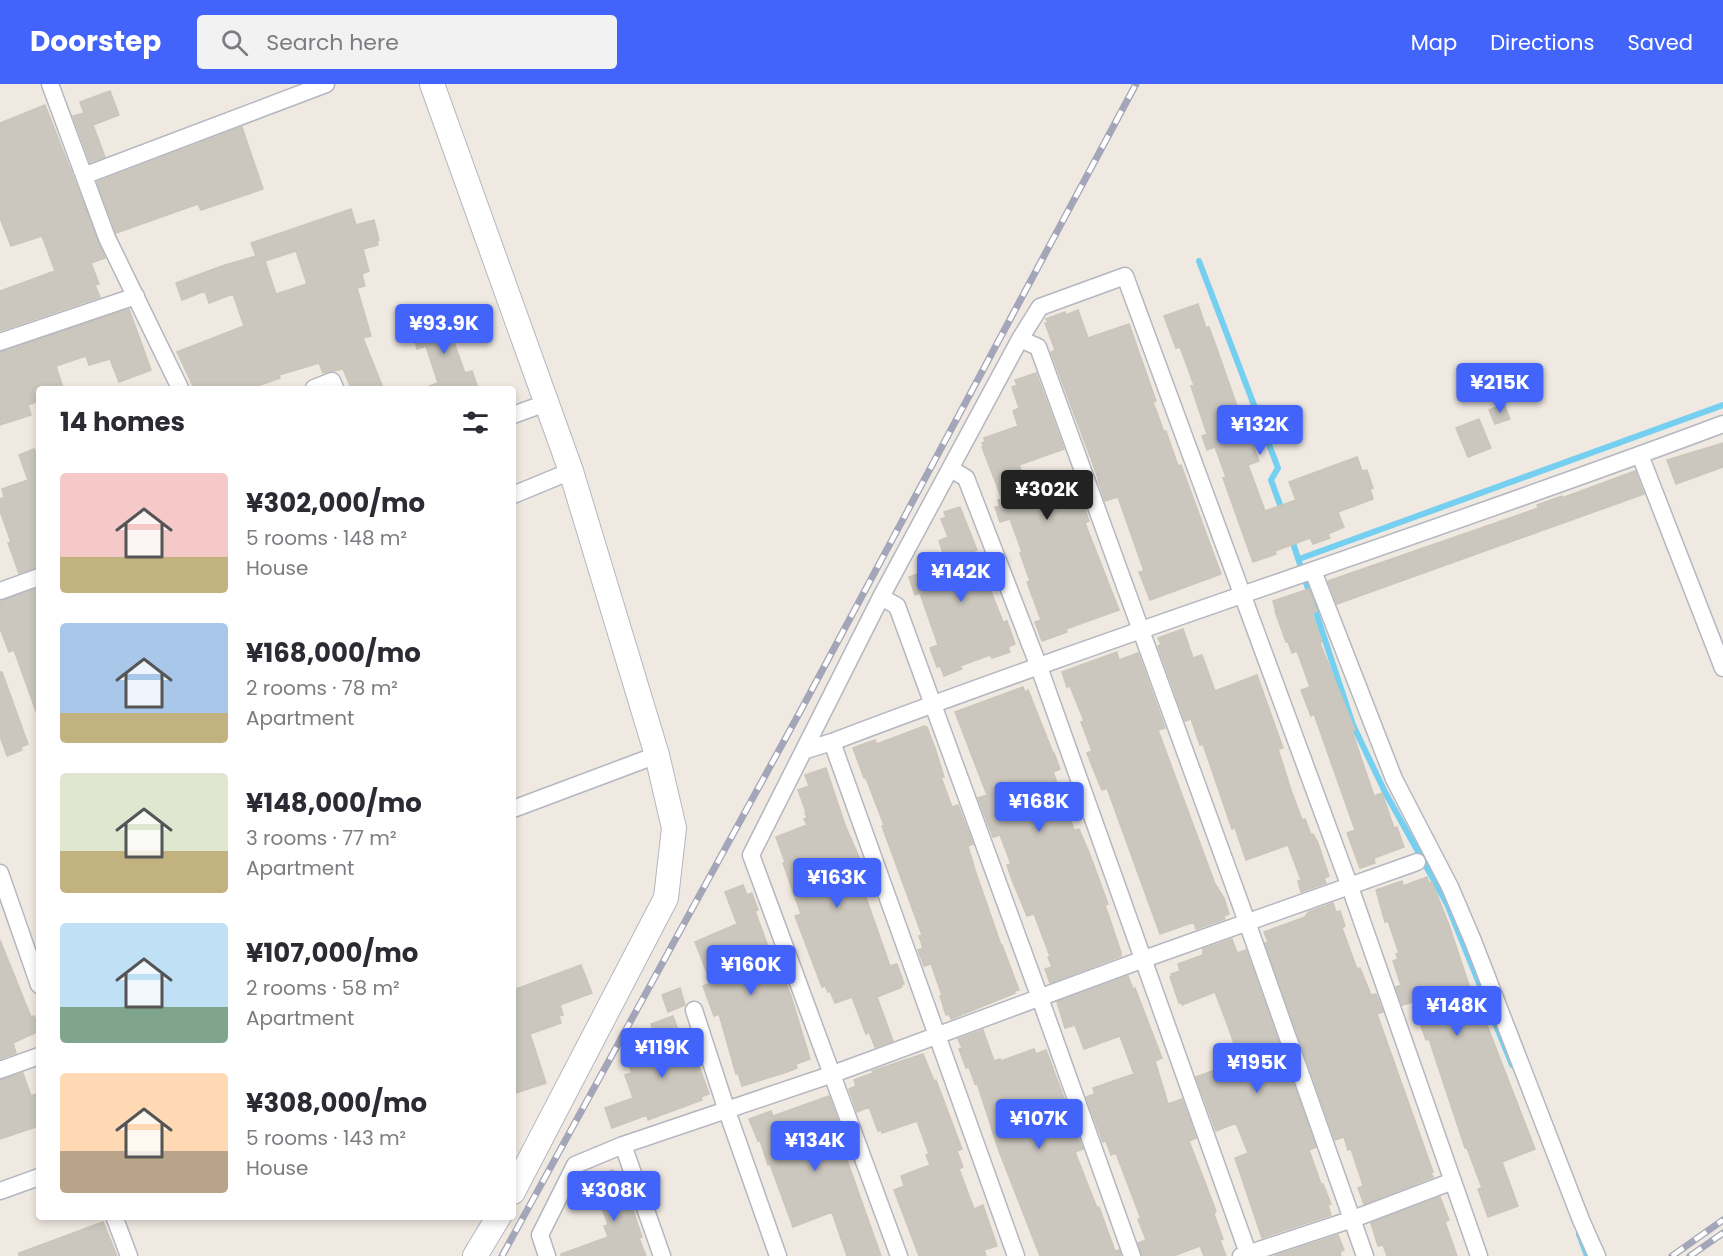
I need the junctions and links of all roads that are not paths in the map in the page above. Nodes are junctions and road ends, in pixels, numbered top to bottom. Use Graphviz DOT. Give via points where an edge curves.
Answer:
graph roads {
  1 [pos="50,84"];
  2 [pos="326,84"];
  3 [pos="432,84"];
  4 [pos="86,175"];
  5 [pos="136,296"];
  6 [pos="1020,339"];
  7 [pos="0,342"];
  8 [pos="179,386"];
  9 [pos="319,386"];
  10 [pos="334,386"];
  11 [pos="546,403"];
  12 [pos="516,414"];
  13 [pos="1723,424"];
  14 [pos="1640,455"];
  15 [pos="951,469"];
  16 [pos="571,471"];
  17 [pos="516,494"];
  18 [pos="1313,571"];
  19 [pos="36,578"];
  20 [pos="0,591"];
  21 [pos="1243,596"];
  22 [pos="881,597"];
  23 [pos="1140,629"];
  24 [pos="1039,667"];
  25 [pos="1723,669"];
  26 [pos="933,704"];
  27 [pos="832,742"];
  28 [pos="806,750"];
  29 [pos="657,755"];
  30 [pos="516,808"];
  31 [pos="1418,861"];
  32 [pos="0,873"];
  33 [pos="1350,887"];
  34 [pos="1247,922"];
  35 [pos="1144,959"];
  36 [pos="36,976"];
  37 [pos="1040,998"];
  38 [pos="694,1010"];
  39 [pos="936,1036"];
  40 [pos="36,1057"];
  41 [pos="0,1070"];
  42 [pos="833,1074"];
  43 [pos="727,1111"];
  44 [pos="623,1145"];
  45 [pos="36,1178"];
  46 [pos="1453,1181"];
  47 [pos="516,1186"];
  48 [pos="0,1191"];
  49 [pos="1353,1219"];
  50 [pos="116,1220"];
  51 [pos="497,1220"];
  52 [pos="1246,1255"];
  53 [pos="129,1256"];
  54 [pos="475,1256"];
  55 [pos="548,1256"];
  56 [pos="662,1256"];
  57 [pos="778,1256"];
  58 [pos="899,1256"];
  59 [pos="1016,1256"];
  60 [pos="1132,1256"];
  61 [pos="1365,1256"];
  62 [pos="1479,1256"];
  63 [pos="1597,1256"];
  1 -- 4 [label="street"];
  2 -- 4 [label="street"];
  3 -- 11 [label="street"];
  4 -- 5 [label="street" via="108,238"];
  5 -- 7 [label="street"];
  5 -- 8 [label="street"];
  6 -- 15 [label="street"];
  6 -- 21 [label="street" via="1040,307 1125,276"];
  6 -- 23 [label="street" via="1038,347"];
  9 -- 10 [label="street" via="332,381"];
  11 -- 12 [label="street"];
  11 -- 16 [label="street"];
  13 -- 14 [label="street"];
  14 -- 18 [label="street"];
  14 -- 25 [label="street"];
  15 -- 22 [label="street"];
  15 -- 24 [label="street" via="966,478"];
  16 -- 17 [label="street"];
  16 -- 29 [label="street"];
  18 -- 21 [label="street"];
  18 -- 63 [label="street" via="1394,779 1473,941"];
  19 -- 20 [label="street"];
  21 -- 23 [label="street"];
  21 -- 33 [label="street"];
  22 -- 26 [label="street" via="897,606"];
  22 -- 28 [label="street"];
  23 -- 24 [label="street"];
  23 -- 34 [label="street"];
  24 -- 26 [label="street"];
  24 -- 35 [label="street"];
  26 -- 27 [label="street"];
  26 -- 37 [label="street"];
  27 -- 28 [label="street"];
  27 -- 39 [label="street"];
  28 -- 42 [label="street" via="751,855"];
  29 -- 30 [label="street"];
  29 -- 47 [label="street" via="675,828 666,898"];
  31 -- 33 [label="street"];
  32 -- 36 [label="street"];
  33 -- 34 [label="street"];
  33 -- 46 [label="street"];
  34 -- 35 [label="street"];
  34 -- 49 [label="street"];
  35 -- 37 [label="street"];
  35 -- 52 [label="street"];
  37 -- 39 [label="street"];
  37 -- 60 [label="street"];
  38 -- 43 [label="street"];
  39 -- 42 [label="street"];
  39 -- 59 [label="street"];
  40 -- 41 [label="street"];
  42 -- 43 [label="street"];
  42 -- 58 [label="street"];
  43 -- 44 [label="street"];
  43 -- 57 [label="street"];
  44 -- 55 [label="street" via="575,1165 540,1235"];
  44 -- 56 [label="street"];
  45 -- 48 [label="street"];
  46 -- 49 [label="street"];
  46 -- 62 [label="street"];
  49 -- 52 [label="street"];
  49 -- 61 [label="street"];
  50 -- 53 [label="street"];
  51 -- 54 [label="street"];
}
